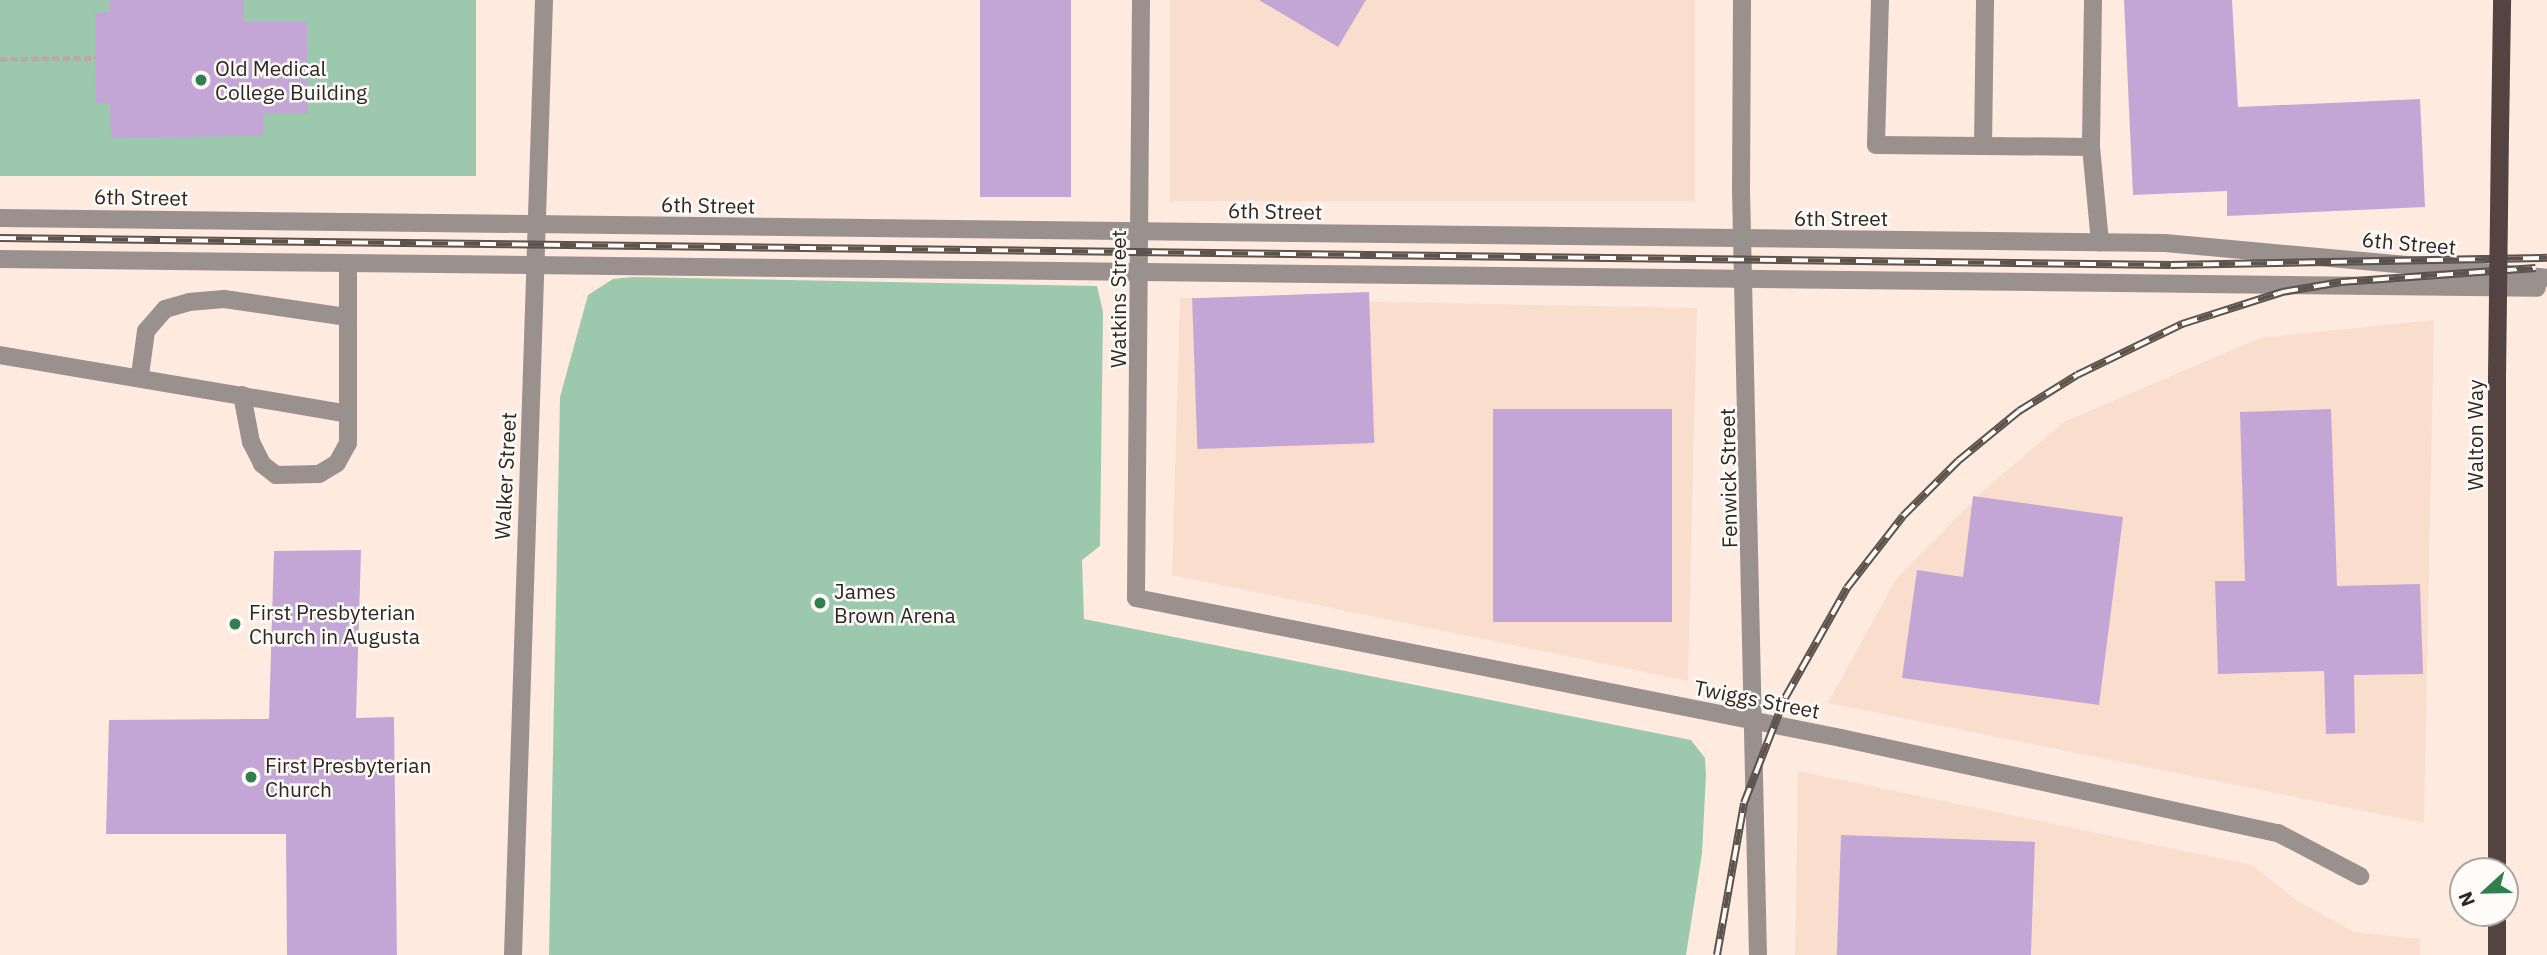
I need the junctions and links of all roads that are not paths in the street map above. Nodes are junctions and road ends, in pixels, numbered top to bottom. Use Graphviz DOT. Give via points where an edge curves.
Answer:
graph roads {
  1 [pos="544,0"];
  2 [pos="1141,0"];
  3 [pos="1742,0"];
  4 [pos="1880,0"];
  5 [pos="1985,0"];
  6 [pos="2093,0"];
  7 [pos="2502,0"];
  8 [pos="1983,146"];
  9 [pos="2091,148"];
  10 [pos="0,218"];
  11 [pos="538,226"];
  12 [pos="1141,232"];
  13 [pos="1743,240"];
  14 [pos="2099,243"];
  15 [pos="0,259"];
  16 [pos="348,266"];
  17 [pos="537,268"];
  18 [pos="1141,275"];
  19 [pos="2547,278"];
  20 [pos="1746,282"];
  21 [pos="2547,288"];
  22 [pos="348,317"];
  23 [pos="0,355"];
  24 [pos="140,375"];
  25 [pos="242,395"];
  26 [pos="348,414"];
  27 [pos="1136,598"];
  28 [pos="1756,722"];
  29 [pos="2497,857"];
  30 [pos="2360,876"];
  31 [pos="2497,927"];
  32 [pos="513,955"];
  33 [pos="1758,955"];
  34 [pos="2497,955"];
  1 -- 11 [label="street, Walker Street"];
  2 -- 12 [label="street, Watkins Street"];
  3 -- 13 [label="street, Fenwick Street"];
  4 -- 8 [label="street" via="1875,145"];
  5 -- 8 [label="street"];
  6 -- 9 [label="street"];
  7 -- 29 [label="main road, Walton Way, bridge"];
  8 -- 9 [label="street"];
  9 -- 14 [label="street"];
  10 -- 11 [label="street, 6th Street"];
  11 -- 12 [label="street, 6th Street"];
  11 -- 17 [label="street, Walker Street"];
  12 -- 13 [label="street, 6th Street"];
  12 -- 18 [label="street, Watkins Street"];
  13 -- 14 [label="street, 6th Street"];
  13 -- 20 [label="street, Fenwick Street"];
  14 -- 19 [label="street, 6th Street" via="2165,243"];
  15 -- 16 [label="street, 6th Street"];
  16 -- 17 [label="street, 6th Street"];
  16 -- 22 [label="street"];
  17 -- 18 [label="street, 6th Street"];
  17 -- 32 [label="street, Walker Street"];
  18 -- 20 [label="street, 6th Street"];
  18 -- 27 [label="street, Watkins Street"];
  20 -- 21 [label="street, 6th Street"];
  20 -- 28 [label="street, Fenwick Street"];
  22 -- 24 [label="street" via="224,299 189,302 166,309 146,331"];
  22 -- 26 [label="street"];
  23 -- 24 [label="street"];
  24 -- 25 [label="street"];
  25 -- 26 [label="street"];
  25 -- 26 [label="street" via="251,442 262,464 276,475 319,474 337,463 348,443"];
  27 -- 28 [label="street, Twiggs Street"];
  28 -- 30 [label="street, Twiggs Street" via="2278,833"];
  28 -- 33 [label="street, Fenwick Street"];
  31 -- 34 [label="main road"];
}
